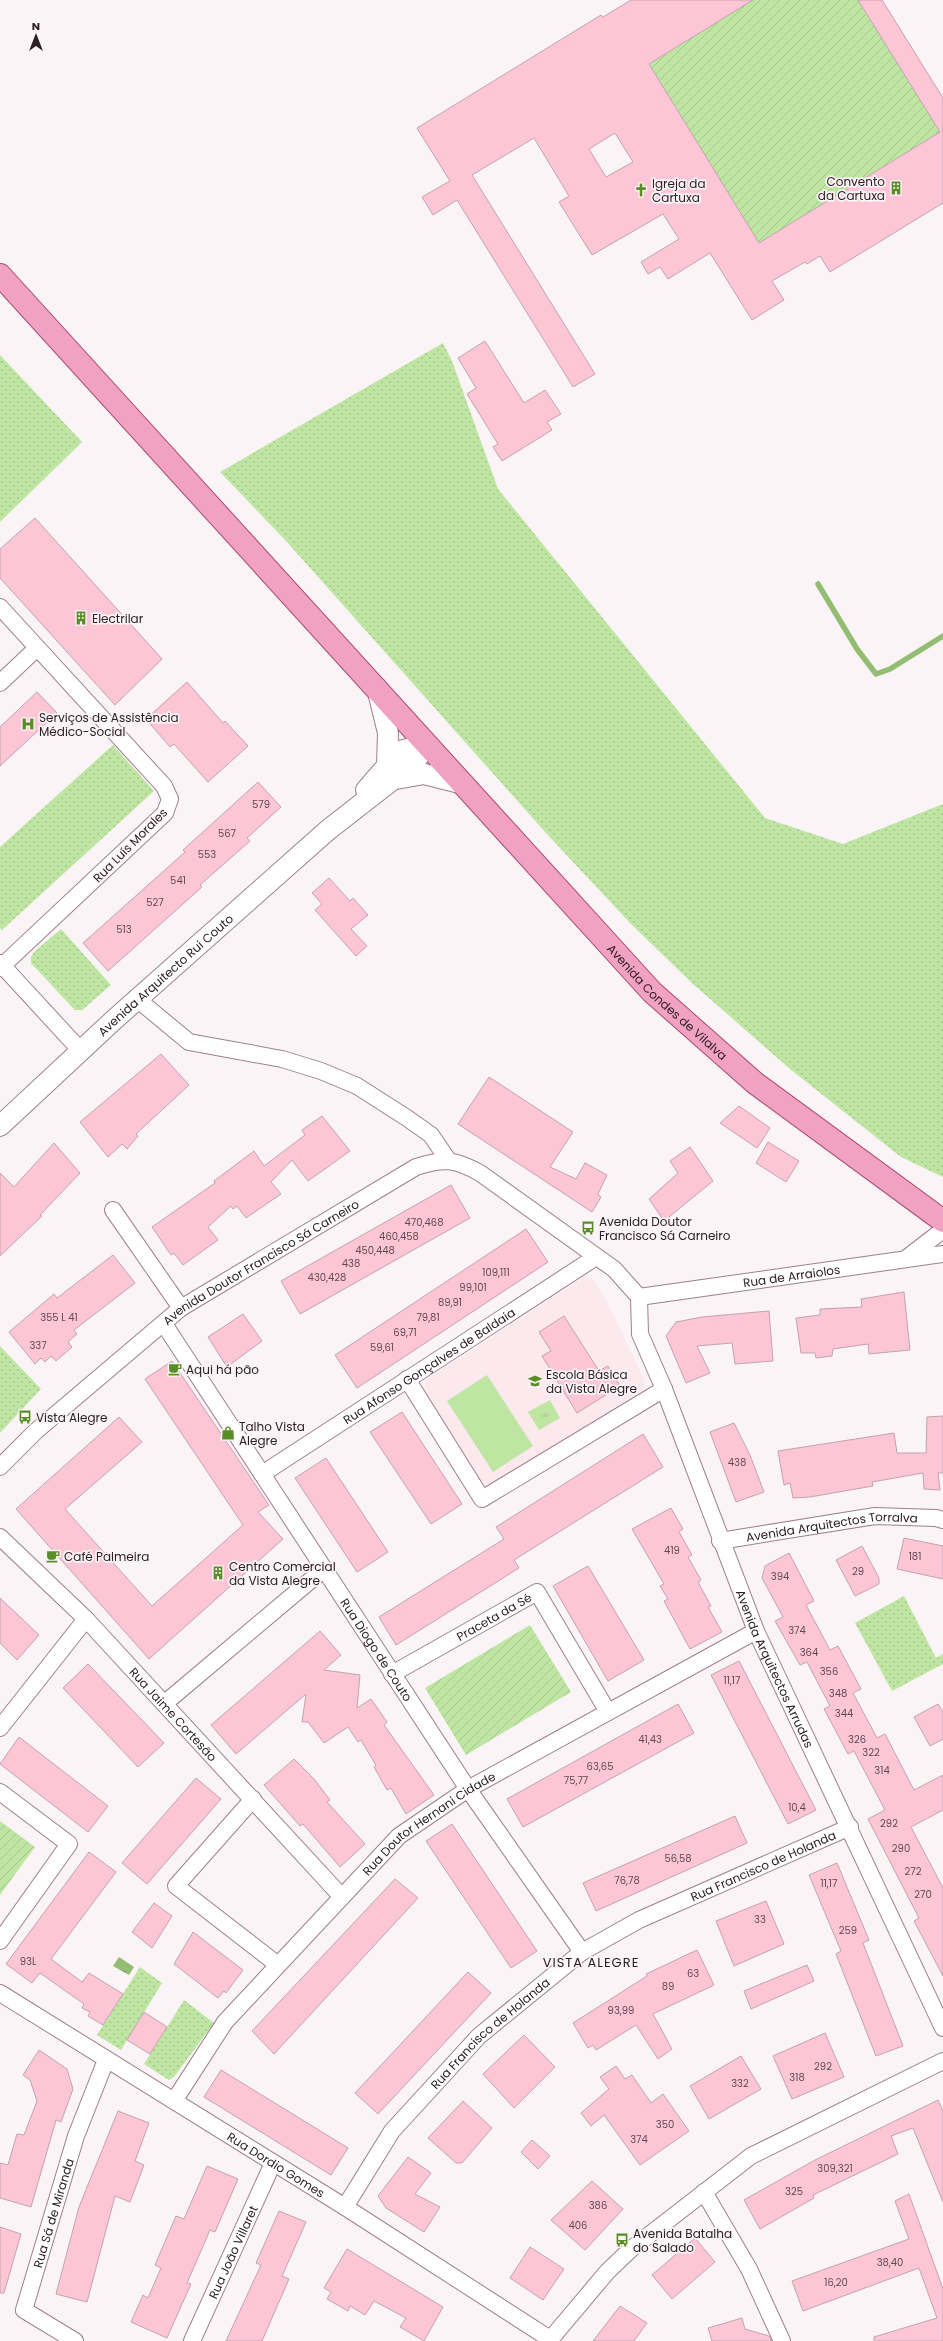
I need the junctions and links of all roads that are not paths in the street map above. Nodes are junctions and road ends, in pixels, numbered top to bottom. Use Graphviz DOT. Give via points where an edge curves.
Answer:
graph roads {
  1 [pos="0,275"];
  2 [pos="0,607"];
  3 [pos="37,648"];
  4 [pos="0,683"];
  5 [pos="377,688"];
  6 [pos="427,744"];
  7 [pos="390,772"];
  8 [pos="464,784"];
  9 [pos="1,966"];
  10 [pos="137,999"];
  11 [pos="81,1051"];
  12 [pos="0,1126"];
  13 [pos="448,1160"];
  14 [pos="113,1210"];
  15 [pos="943,1221"];
  16 [pos="943,1230"];
  17 [pos="943,1254"];
  18 [pos="596,1257"];
  19 [pos="908,1257"];
  20 [pos="639,1297"];
  21 [pos="181,1308"];
  22 [pos="164,1324"];
  23 [pos="407,1379"];
  24 [pos="664,1389"];
  25 [pos="0,1467"];
  26 [pos="262,1474"];
  27 [pos="943,1520"];
  28 [pos="0,1537"];
  29 [pos="720,1541"];
  30 [pos="324,1569"];
  31 [pos="86,1620"];
  32 [pos="756,1631"];
  33 [pos="392,1674"];
  34 [pos="165,1704"];
  35 [pos="608,1712"];
  36 [pos="0,1728"];
  37 [pos="468,1789"];
  38 [pos="0,1792"];
  39 [pos="253,1799"];
  40 [pos="850,1827"];
  41 [pos="342,1897"];
  42 [pos="0,1941"];
  43 [pos="582,1952"];
  44 [pos="278,1965"];
  45 [pos="0,1993"];
  46 [pos="943,2028"];
  47 [pos="106,2060"];
  48 [pos="943,2061"];
  49 [pos="174,2101"];
  50 [pos="272,2163"];
  51 [pos="704,2192"];
  52 [pos="345,2207"];
  53 [pos="550,2340"];
  54 [pos="75,2341"];
  55 [pos="192,2341"];
  56 [pos="782,2341"];
  1 -- 5 [label="main road, Avenida Condes de Vilalva"];
  2 -- 3 [label="street, Rua Luís Morales"];
  3 -- 4 [label="street"];
  3 -- 9 [label="street, Rua Luís Morales" via="164,786 170,799 165,813"];
  5 -- 6 [label="main road, Avenida Condes de Vilalva"];
  5 -- 7 [label="street" via="388,733"];
  6 -- 7 [label="street, Avenida Arquitecto Rui Couto" via="400,751"];
  6 -- 8 [label="main road, Avenida Condes de Vilalva"];
  7 -- 8 [label="street, Avenida Arquitecto Rui Couto" via="424,774"];
  7 -- 10 [label="street, Avenida Arquitecto Rui Couto" via="334,826"];
  8 -- 15 [label="main road, Avenida Condes de Vilalva" via="652,992 755,1083"];
  9 -- 11 [label="street"];
  10 -- 11 [label="street, Avenida Arquitecto Rui Couto"];
  10 -- 13 [label="street" via="189,1042 282,1059 321,1071 356,1086 431,1135"];
  11 -- 12 [label="street, Avenida Arquitecto Rui Couto"];
  13 -- 18 [label="street, Avenida Doutor Francisco Sá Carneiro" via="463,1163 480,1173"];
  13 -- 21 [label="street, Avenida Doutor Francisco Sá Carneiro" via="416,1167"];
  14 -- 21 [label="street"];
  16 -- 19 [label="street"];
  17 -- 19 [label="street, Rua de Arraiolos"];
  18 -- 20 [label="street, Avenida Doutor Francisco Sá Carneiro" via="622,1277"];
  18 -- 23 [label="street, Rua Afonso Gonçalves de Baldaia"];
  19 -- 20 [label="street, Rua de Arraiolos"];
  20 -- 24 [label="street, Avenida Arquitectos Arrudas" via="640,1334"];
  21 -- 22 [label="street, Avenida Doutor Francisco Sá Carneiro"];
  22 -- 25 [label="street, Avenida Doutor Francisco Sá Carneiro" via="36,1431"];
  22 -- 26 [label="street, Rua Diogo de Couto"];
  23 -- 24 [label="street" via="482,1499"];
  23 -- 26 [label="street, Rua Afonso Gonçalves de Baldaia"];
  24 -- 29 [label="street, Avenida Arquitectos Arrudas"];
  26 -- 30 [label="street, Rua Diogo de Couto"];
  27 -- 29 [label="street, Avenida Arquitectos Torralva" via="875,1516"];
  28 -- 31 [label="street, Rua Jaime Cortesão"];
  29 -- 32 [label="street, Avenida Arquitectos Arrudas"];
  30 -- 33 [label="street, Rua Diogo de Couto"];
  30 -- 34 [label="street"];
  31 -- 34 [label="street, Rua Jaime Cortesão"];
  31 -- 36 [label="street"];
  32 -- 35 [label="street, Rua Doutor Hernani Cidade"];
  32 -- 40 [label="street, Avenida Arquitectos Arrudas"];
  33 -- 35 [label="street, Praceta da Sé" via="536,1592"];
  33 -- 37 [label="street, Rua Diogo de Couto"];
  34 -- 39 [label="street, Rua Jaime Cortesão"];
  35 -- 37 [label="street, Rua Doutor Hernani Cidade"];
  37 -- 41 [label="street, Rua Doutor Hernani Cidade" via="399,1836"];
  37 -- 43 [label="street, Rua Diogo de Couto"];
  38 -- 42 [label="street" via="69,1844"];
  39 -- 41 [label="street, Rua Jaime Cortesão"];
  39 -- 44 [label="street" via="176,1886"];
  40 -- 43 [label="street, Rua Francisco de Holanda" via="638,1920"];
  40 -- 46 [label="street, Avenida Arquitectos Arrudas"];
  41 -- 44 [label="street, Rua Doutor Hernani Cidade"];
  43 -- 52 [label="street, Rua Francisco de Holanda" via="479,2036 392,2131"];
  44 -- 49 [label="street, Rua Doutor Hernani Cidade" via="225,2022"];
  45 -- 47 [label="street, Rua Dordio Gomes"];
  47 -- 49 [label="street, Rua Dordio Gomes"];
  47 -- 54 [label="street, Rua Sá de Miranda" via="76,2136 24,2310"];
  48 -- 51 [label="street" via="751,2156"];
  49 -- 50 [label="street, Rua Dordio Gomes"];
  50 -- 52 [label="street, Rua Dordio Gomes"];
  50 -- 55 [label="street, Rua João Villaret"];
  51 -- 53 [label="street" via="648,2234 607,2272"];
  51 -- 56 [label="street" via="750,2269"];
  52 -- 53 [label="street, Rua Dordio Gomes"];
}
